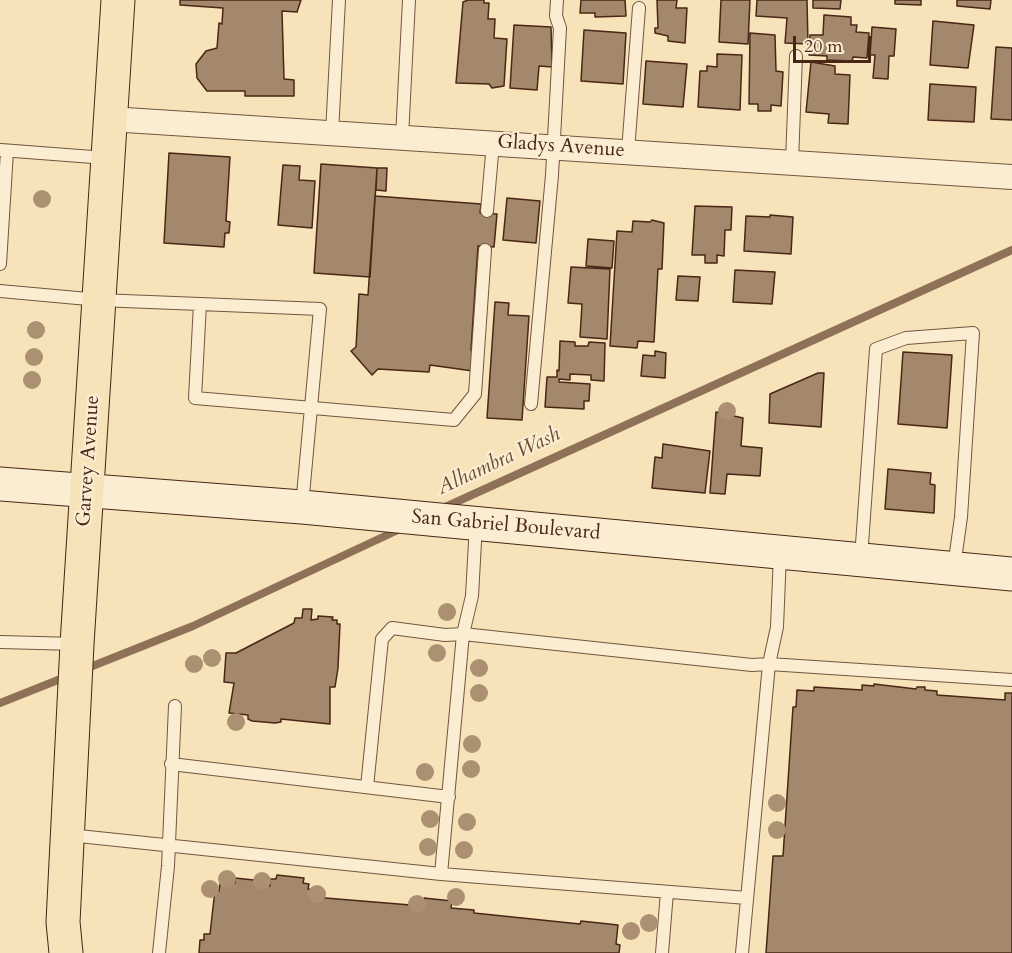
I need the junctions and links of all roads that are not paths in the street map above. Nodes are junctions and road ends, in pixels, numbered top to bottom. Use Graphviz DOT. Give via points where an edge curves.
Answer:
graph roads {
  1 [pos="118,0"];
  2 [pos="339,0"];
  3 [pos="409,0"];
  4 [pos="557,0"];
  5 [pos="639,8"];
  6 [pos="796,57"];
  7 [pos="110,119"];
  8 [pos="332,133"];
  9 [pos="402,137"];
  10 [pos="493,143"];
  11 [pos="553,147"];
  12 [pos="3,151"];
  13 [pos="628,151"];
  14 [pos="107,158"];
  15 [pos="792,162"];
  16 [pos="1012,177"];
  17 [pos="487,211"];
  18 [pos="485,250"];
  19 [pos="0,264"];
  20 [pos="0,291"];
  21 [pos="99,300"];
  22 [pos="200,304"];
  23 [pos="531,404"];
  24 [pos="312,406"];
  25 [pos="0,484"];
  26 [pos="87,490"];
  27 [pos="302,507"];
  28 [pos="481,524"];
  29 [pos="780,552"];
  30 [pos="861,559"];
  31 [pos="954,568"];
  32 [pos="1012,574"];
  33 [pos="463,634"];
  34 [pos="77,641"];
  35 [pos="0,642"];
  36 [pos="769,664"];
  37 [pos="1012,680"];
  38 [pos="175,706"];
  39 [pos="171,764"];
  40 [pos="367,788"];
  41 [pos="449,797"];
  42 [pos="67,835"];
  43 [pos="169,848"];
  44 [pos="441,874"];
  45 [pos="668,892"];
  46 [pos="747,898"];
  47 [pos="62,943"];
  48 [pos="159,953"];
  49 [pos="662,953"];
  50 [pos="742,953"];
  1 -- 7 [label="main road, Garvey Avenue"];
  2 -- 8 [label="lane"];
  3 -- 9 [label="lane"];
  4 -- 11 [label="lane" via="560,28"];
  5 -- 13 [label="lane"];
  6 -- 15 [label="lane"];
  7 -- 8 [label="street, Gladys Avenue"];
  7 -- 14 [label="main road, Garvey Avenue"];
  8 -- 9 [label="street, Gladys Avenue"];
  9 -- 10 [label="street, Gladys Avenue"];
  10 -- 11 [label="street, Gladys Avenue"];
  10 -- 17 [label="lane"];
  11 -- 13 [label="street, Gladys Avenue"];
  11 -- 23 [label="lane"];
  12 -- 14 [label="lane"];
  12 -- 19 [label="lane"];
  13 -- 15 [label="street, Gladys Avenue"];
  14 -- 21 [label="main road, Garvey Avenue"];
  15 -- 16 [label="street, Gladys Avenue"];
  18 -- 24 [label="lane" via="475,394 454,420"];
  20 -- 21 [label="lane"];
  21 -- 22 [label="lane"];
  21 -- 26 [label="main road, Garvey Avenue"];
  22 -- 24 [label="lane" via="195,398"];
  22 -- 24 [label="lane" via="320,309"];
  24 -- 27 [label="lane"];
  25 -- 26 [label="main road, San Gabriel Boulevard"];
  26 -- 27 [label="main road, San Gabriel Boulevard"];
  26 -- 34 [label="main road, Garvey Avenue"];
  27 -- 28 [label="main road, San Gabriel Boulevard"];
  28 -- 29 [label="main road, San Gabriel Boulevard"];
  28 -- 33 [label="lane"];
  29 -- 30 [label="main road, San Gabriel Boulevard"];
  29 -- 36 [label="lane" via="777,627"];
  30 -- 31 [label="main road, San Gabriel Boulevard"];
  30 -- 31 [label="lane" via="876,349 906,338 973,333"];
  31 -- 32 [label="main road, San Gabriel Boulevard"];
  33 -- 36 [label="lane"];
  33 -- 40 [label="lane" via="392,628 382,639"];
  33 -- 41 [label="lane"];
  34 -- 35 [label="lane"];
  34 -- 42 [label="main road, Garvey Avenue"];
  36 -- 37 [label="lane"];
  36 -- 46 [label="lane"];
  38 -- 39 [label="lane"];
  39 -- 40 [label="lane"];
  39 -- 43 [label="lane"];
  40 -- 41 [label="lane"];
  41 -- 44 [label="lane"];
  42 -- 43 [label="lane"];
  42 -- 47 [label="main road, Garvey Avenue"];
  43 -- 44 [label="lane"];
  43 -- 48 [label="lane"];
  44 -- 45 [label="lane"];
  45 -- 46 [label="lane"];
  45 -- 49 [label="lane"];
  46 -- 50 [label="lane"];
}
